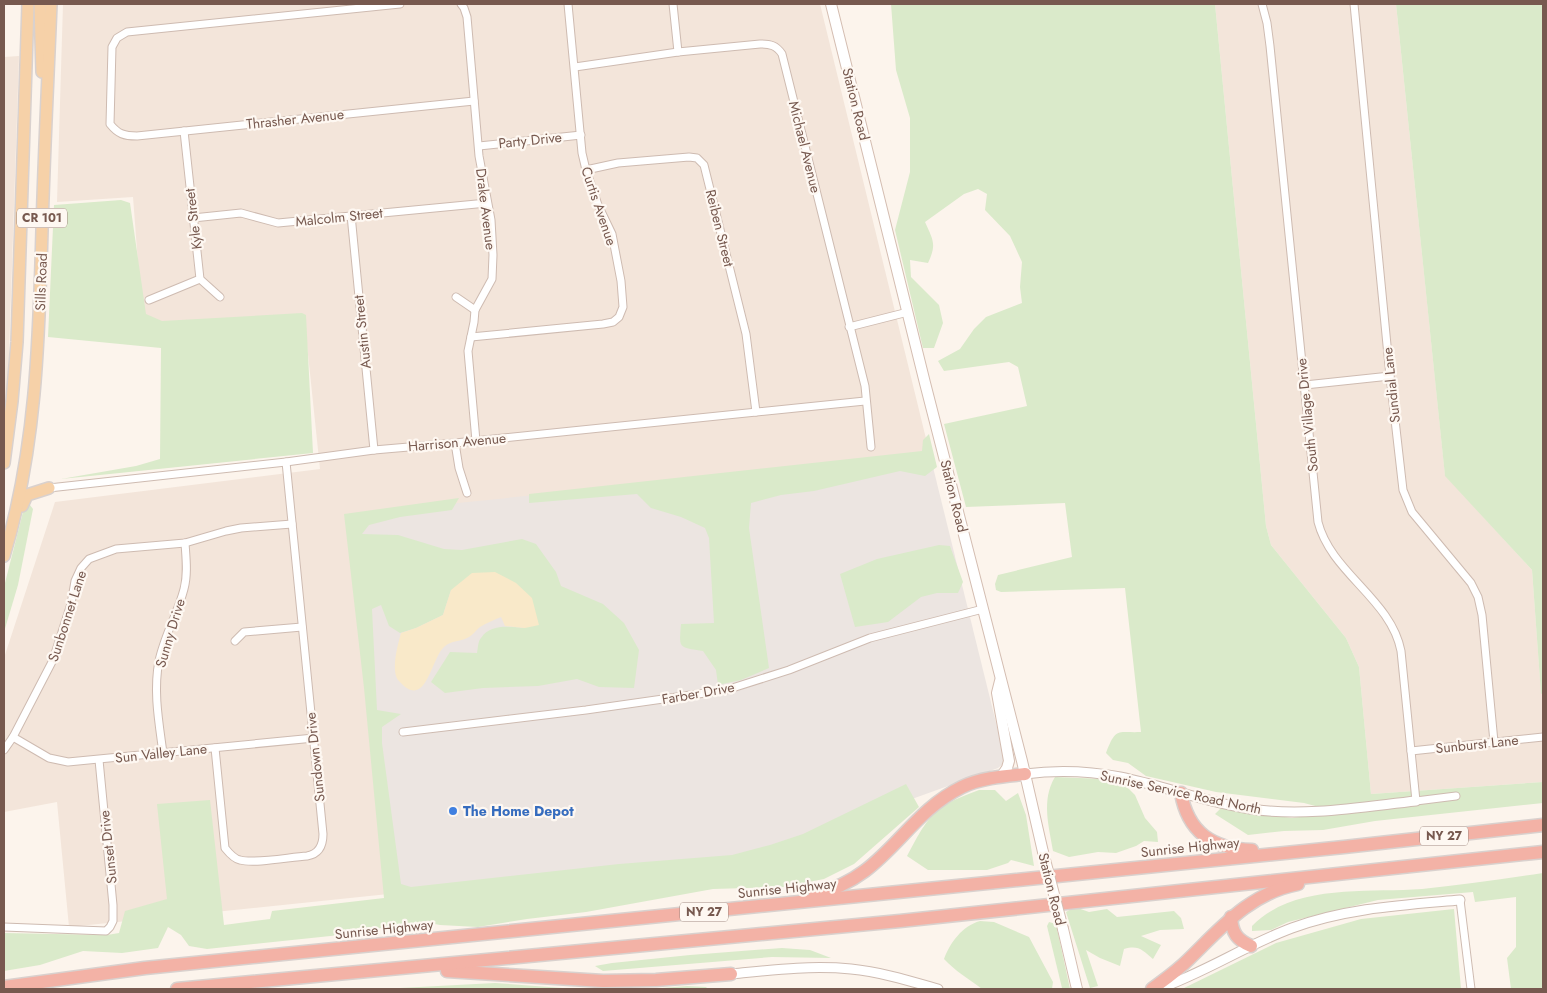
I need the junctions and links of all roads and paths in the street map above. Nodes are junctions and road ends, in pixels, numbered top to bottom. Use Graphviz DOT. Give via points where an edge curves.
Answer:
graph roads {
  1 [pos="28,4"];
  2 [pos="40,4"];
  3 [pos="50,4"];
  4 [pos="400,4"];
  5 [pos="461,4"];
  6 [pos="568,4"];
  7 [pos="673,4"];
  8 [pos="831,4"];
  9 [pos="1262,4"];
  10 [pos="1354,4"];
  11 [pos="678,52"];
  12 [pos="574,67"];
  13 [pos="474,101"];
  14 [pos="46,111"];
  15 [pos="184,131"];
  16 [pos="581,136"];
  17 [pos="479,146"];
  18 [pos="586,170"];
  19 [pos="487,203"];
  20 [pos="350,215"];
  21 [pos="193,218"];
  22 [pos="200,279"];
  23 [pos="456,297"];
  24 [pos="220,298"];
  25 [pos="149,300"];
  26 [pos="475,310"];
  27 [pos="908,312"];
  28 [pos="849,327"];
  29 [pos="471,336"];
  30 [pos="1390,376"];
  31 [pos="1305,385"];
  32 [pos="866,401"];
  33 [pos="756,412"];
  34 [pos="31,431"];
  35 [pos="476,441"];
  36 [pos="455,443"];
  37 [pos="871,448"];
  38 [pos="374,450"];
  39 [pos="5,451"];
  40 [pos="286,462"];
  41 [pos="4,463"];
  42 [pos="49,488"];
  43 [pos="467,493"];
  44 [pos="292,524"];
  45 [pos="185,543"];
  46 [pos="4,556"];
  47 [pos="4,564"];
  48 [pos="984,610"];
  49 [pos="302,627"];
  50 [pos="235,641"];
  51 [pos="1001,678"];
  52 [pos="403,732"];
  53 [pos="13,737"];
  54 [pos="1543,737"];
  55 [pos="314,738"];
  56 [pos="1494,742"];
  57 [pos="215,748"];
  58 [pos="4,750"];
  59 [pos="1411,751"];
  60 [pos="163,753"];
  61 [pos="99,760"];
  62 [pos="1025,774"];
  63 [pos="1001,777"];
  64 [pos="1181,793"];
  65 [pos="1456,796"];
  66 [pos="1416,801"];
  67 [pos="1543,825"];
  68 [pos="1344,847"];
  69 [pos="1543,852"];
  70 [pos="1378,870"];
  71 [pos="1460,900"];
  72 [pos="747,907"];
  73 [pos="1231,918"];
  74 [pos="4,927"];
  75 [pos="1251,946"];
  76 [pos="731,974"];
  77 [pos="336,975"];
  78 [pos="4,986"];
  79 [pos="177,989"];
  80 [pos="938,989"];
  81 [pos="1077,989"];
  82 [pos="1152,989"];
  83 [pos="1158,989"];
  84 [pos="1471,989"];
  1 -- 39 [label="main road, Sills Road / CR 101" via="17,342"];
  2 -- 14 [label="main road"];
  3 -- 14 [label="main road, Sills Road / CR 101"];
  4 -- 15 [label="street, Thrasher Avenue" via="127,32 117,38 112,47 110,124 126,136"];
  5 -- 13 [label="street, Drake Avenue" via="466,17"];
  6 -- 12 [label="street, Curtis Avenue"];
  7 -- 11 [label="street"];
  8 -- 27 [label="main road, Station Road"];
  9 -- 31 [label="street, South Village Drive" via="1270,46"];
  10 -- 30 [label="street, Sundial Lane"];
  11 -- 12 [label="street, Michael Avenue"];
  11 -- 28 [label="street, Michael Avenue" via="770,44 782,54"];
  12 -- 16 [label="street, Curtis Avenue"];
  13 -- 15 [label="street, Thrasher Avenue"];
  13 -- 17 [label="street, Drake Avenue"];
  14 -- 34 [label="main road, Sills Road / CR 101" via="38,362"];
  15 -- 21 [label="street, Kyle Street"];
  16 -- 17 [label="street, Party Drive"];
  16 -- 18 [label="street, Curtis Avenue"];
  17 -- 19 [label="street, Drake Avenue"];
  18 -- 29 [label="street, Curtis Avenue" via="612,234 623,307 619,317 594,326"];
  18 -- 33 [label="street, Reiben Street" via="618,163 689,156 698,158 704,165 746,334"];
  19 -- 20 [label="street, Malcolm Street"];
  19 -- 26 [label="street, Drake Avenue" via="492,279"];
  20 -- 21 [label="street, Malcolm Street" via="278,223 242,213"];
  20 -- 38 [label="street, Austin Street"];
  21 -- 22 [label="street, Kyle Street"];
  22 -- 24 [label="street"];
  22 -- 25 [label="street"];
  23 -- 26 [label="street"];
  26 -- 29 [label="street, Drake Avenue"];
  27 -- 28 [label="street"];
  27 -- 48 [label="main road, Station Road"];
  28 -- 32 [label="street, Michael Avenue"];
  29 -- 35 [label="street, Drake Avenue" via="468,351"];
  30 -- 31 [label="street"];
  30 -- 56 [label="street, Sundial Lane" via="1402,482 1408,505 1466,577 1480,603"];
  31 -- 59 [label="street, South Village Drive" via="1321,532 1329,549 1397,636"];
  32 -- 33 [label="street, Harrison Avenue"];
  32 -- 37 [label="street, Michael Avenue"];
  33 -- 35 [label="street, Harrison Avenue"];
  34 -- 42 [label="main road" via="29,480 33,485"];
  34 -- 46 [label="main road, Sills Road / CR 101"];
  35 -- 36 [label="street, Harrison Avenue"];
  36 -- 38 [label="street, Harrison Avenue"];
  36 -- 43 [label="street"];
  38 -- 40 [label="street, Harrison Avenue"];
  39 -- 41 [label="main road, Sills Road / CR 101"];
  40 -- 42 [label="street, Harrison Avenue"];
  40 -- 44 [label="street, Sundown Drive"];
  42 -- 47 [label="main road" via="25,496"];
  44 -- 45 [label="street, Sunbonnet Lane" via="241,528"];
  44 -- 49 [label="street, Sundown Drive"];
  45 -- 53 [label="street, Sunbonnet Lane" via="116,549 89,558 75,581 53,660"];
  45 -- 60 [label="street, Sunny Drive" via="184,589 159,661 157,705"];
  48 -- 51 [label="main road, Station Road"];
  48 -- 52 [label="street, Farber Drive" via="870,638 726,690"];
  49 -- 50 [label="street" via="244,632"];
  49 -- 55 [label="street, Sundown Drive"];
  51 -- 62 [label="main road, Station Road"];
  51 -- 63 [label="main road" via="997,693 1008,761"];
  53 -- 58 [label="street, Sunbonnet Lane"];
  53 -- 61 [label="street, Sun Valley Lane" via="49,758 68,762"];
  54 -- 56 [label="street, Sunburst Lane"];
  55 -- 57 [label="street, Sun Valley Lane"];
  55 -- 57 [label="street, Sundown Drive" via="322,843 319,850 311,855 256,861 238,860 225,848"];
  56 -- 59 [label="street, Sunburst Lane"];
  57 -- 60 [label="street, Sun Valley Lane"];
  59 -- 66 [label="street, South Village Drive"];
  60 -- 61 [label="street, Sun Valley Lane"];
  61 -- 74 [label="street, Sunset Drive" via="113,898 110,927 106,931"];
  62 -- 63 [label="highway"];
  62 -- 64 [label="street, Sunrise Service Road North" via="1106,775"];
  62 -- 81 [label="main road, Station Road, bridge"];
  63 -- 72 [label="highway" via="962,786 944,797 880,860 848,882 819,893 774,899"];
  64 -- 66 [label="street, Sunrise Service Road North" via="1249,809 1287,812"];
  64 -- 68 [label="highway" via="1192,825 1203,836 1226,847 1255,850"];
  65 -- 66 [label="street, Sunrise Service Road North"];
  67 -- 68 [label="highway, Sunrise Highway / NY 27"];
  68 -- 72 [label="highway, Sunrise Highway / NY 27"];
  69 -- 70 [label="highway, NY 27"];
  70 -- 73 [label="highway" via="1291,885 1260,897"];
  70 -- 77 [label="highway, NY 27" via="910,920"];
  71 -- 75 [label="street" via="1344,913 1292,928"];
  71 -- 84 [label="street"];
  72 -- 78 [label="highway, Sunrise Highway / NY 27" via="144,968"];
  73 -- 75 [label="highway" via="1234,934"];
  73 -- 82 [label="highway" via="1177,970"];
  75 -- 83 [label="street"];
  76 -- 77 [label="highway" via="630,981 451,971"];
  76 -- 80 [label="street" via="802,968 863,970"];
  77 -- 79 [label="highway, NY 27"];
}
